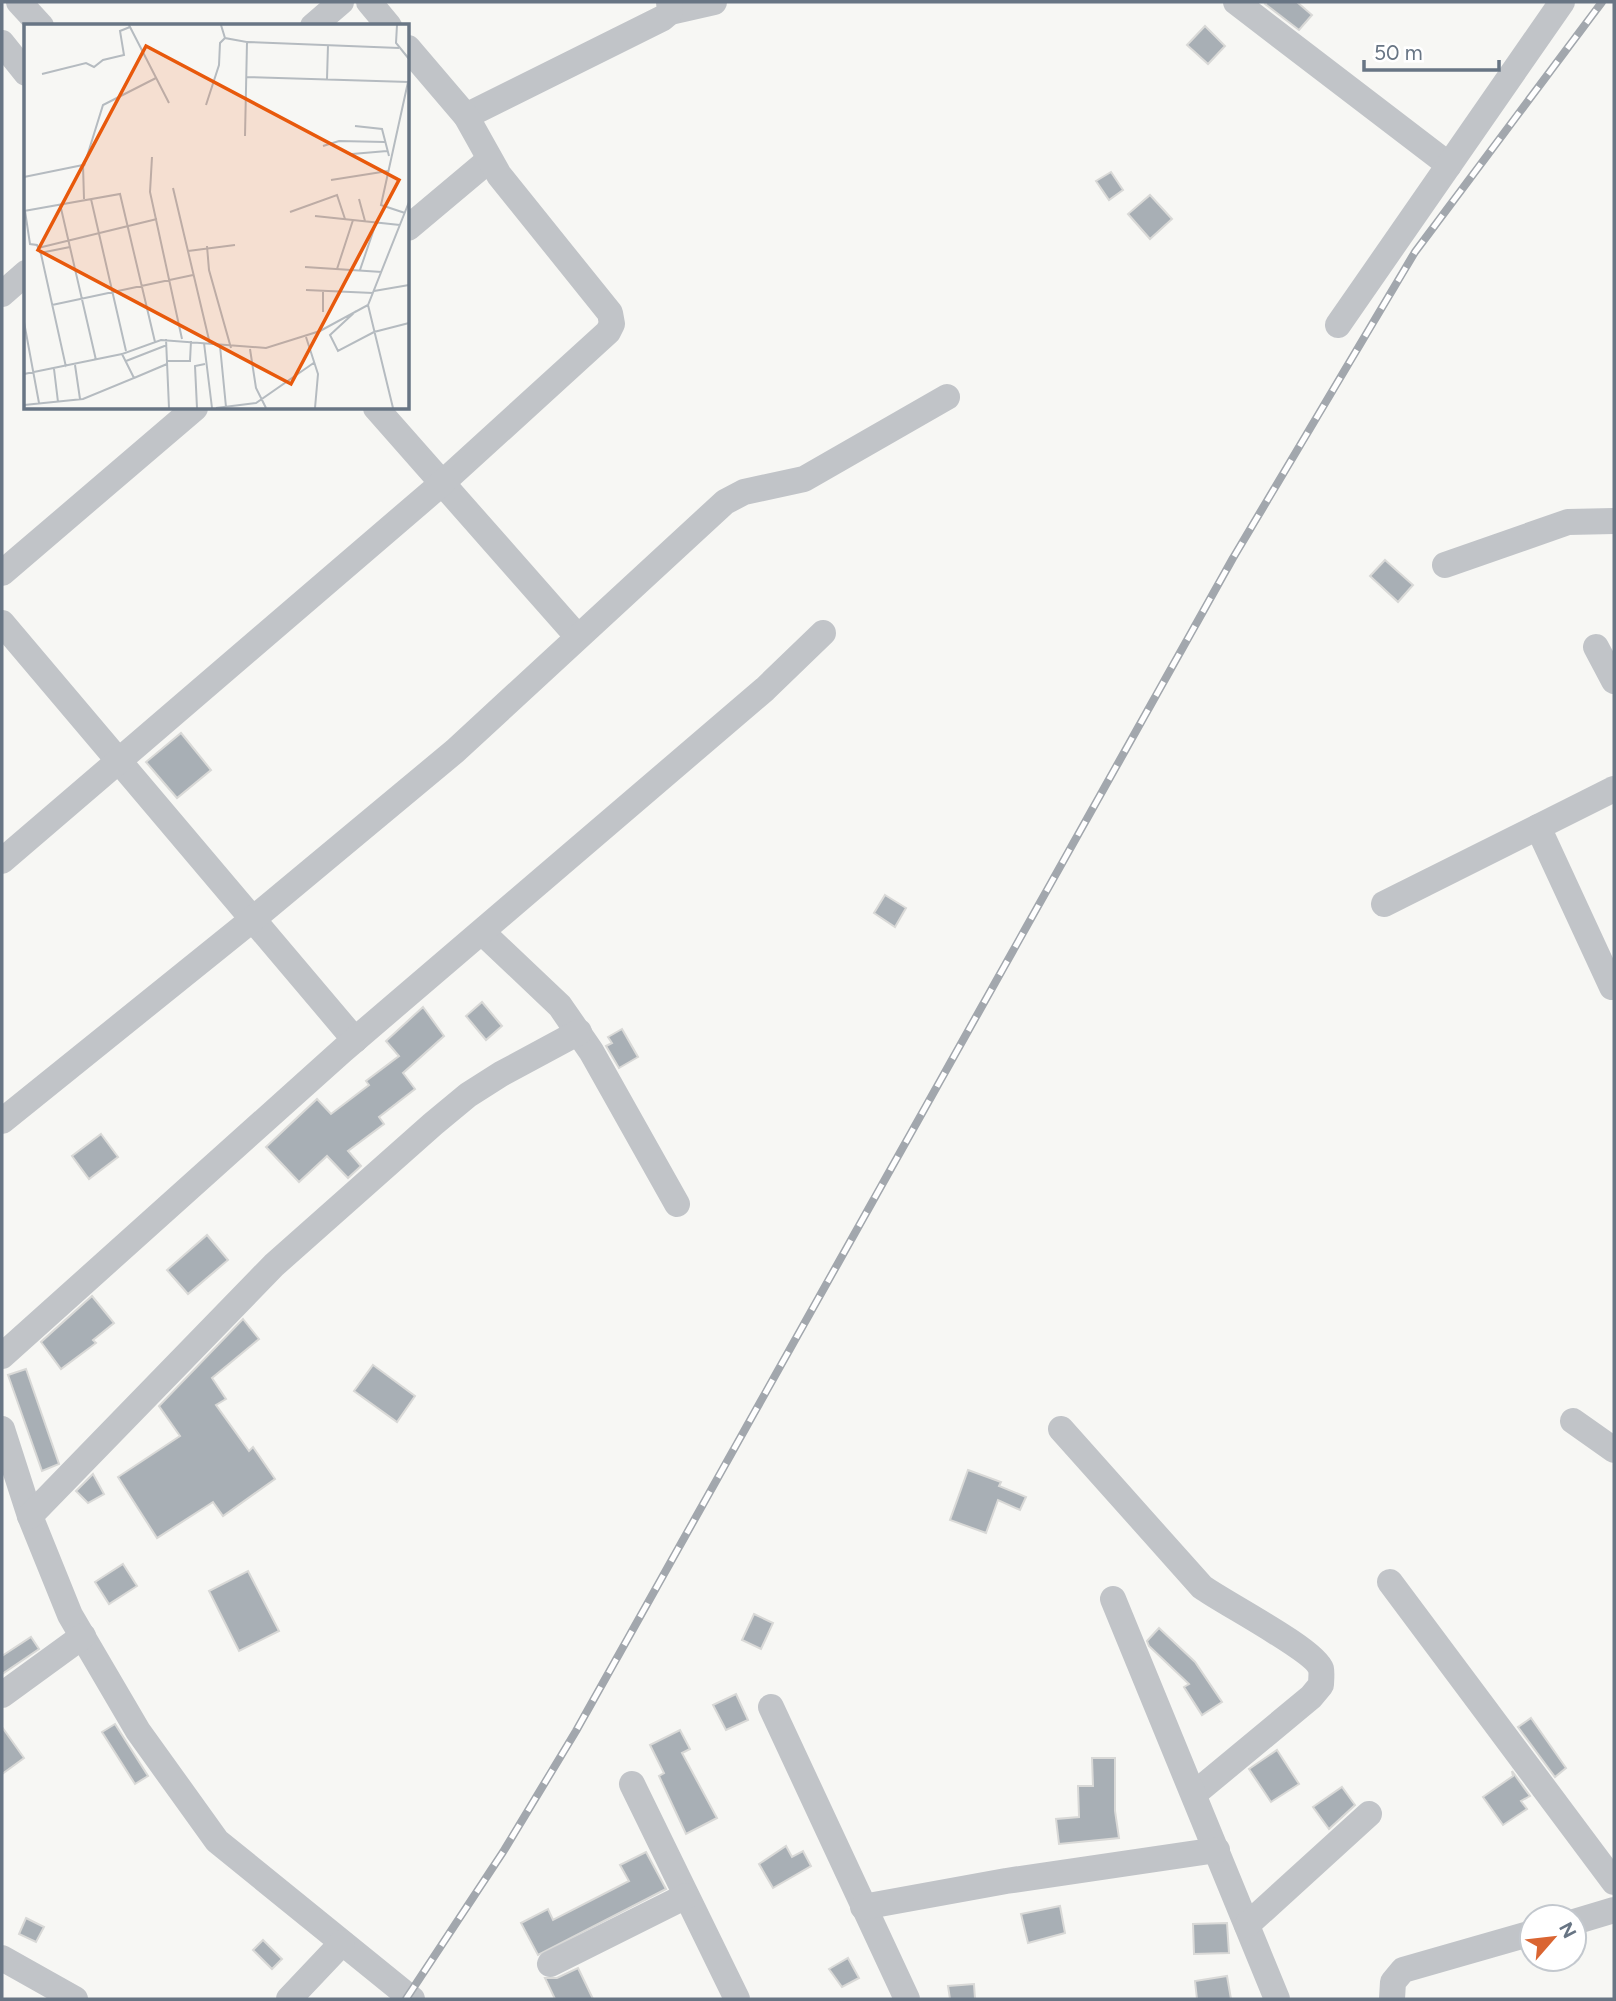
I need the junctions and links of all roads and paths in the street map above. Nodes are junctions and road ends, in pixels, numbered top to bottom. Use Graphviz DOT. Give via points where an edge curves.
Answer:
graph roads {
  1 [pos="6,2"];
  2 [pos="19,2"];
  3 [pos="341,2"];
  4 [pos="369,2"];
  5 [pos="715,2"];
  6 [pos="1236,2"];
  7 [pos="1562,2"];
  8 [pos="669,7"];
  9 [pos="2,8"];
  10 [pos="39,24"];
  11 [pos="315,24"];
  12 [pos="388,24"];
  13 [pos="2,43"];
  14 [pos="410,50"];
  15 [pos="24,70"];
  16 [pos="466,116"];
  17 [pos="489,160"];
  18 [pos="1449,165"];
  19 [pos="410,226"];
  20 [pos="24,276"];
  21 [pos="2,294"];
  22 [pos="1338,325"];
  23 [pos="947,397"];
  24 [pos="193,410"];
  25 [pos="378,410"];
  26 [pos="440,485"];
  27 [pos="1614,521"];
  28 [pos="1445,565"];
  29 [pos="2,573"];
  30 [pos="2,623"];
  31 [pos="823,633"];
  32 [pos="577,636"];
  33 [pos="1596,647"];
  34 [pos="1614,681"];
  35 [pos="118,758"];
  36 [pos="1614,789"];
  37 [pos="1538,827"];
  38 [pos="2,861"];
  39 [pos="1384,904"];
  40 [pos="253,919"];
  41 [pos="483,933"];
  42 [pos="1612,987"];
  43 [pos="579,1032"];
  44 [pos="355,1040"];
  45 [pos="2,1121"];
  46 [pos="677,1204"];
  47 [pos="2,1356"];
  48 [pos="1573,1421"];
  49 [pos="1061,1429"];
  50 [pos="3,1435"];
  51 [pos="1614,1450"];
  52 [pos="30,1516"];
  53 [pos="1390,1582"];
  54 [pos="1113,1599"];
  55 [pos="83,1636"];
  56 [pos="2,1695"];
  57 [pos="771,1707"];
  58 [pos="632,1784"];
  59 [pos="1194,1794"];
  60 [pos="1369,1814"];
  61 [pos="1217,1850"];
  62 [pos="1614,1882"];
  63 [pos="686,1896"];
  64 [pos="863,1907"];
  65 [pos="1614,1910"];
  66 [pos="1588,1918"];
  67 [pos="1247,1925"];
  68 [pos="1518,1937"];
  69 [pos="342,1943"];
  70 [pos="2,1958"];
  71 [pos="550,1964"];
  72 [pos="75,1999"];
  73 [pos="289,1999"];
  74 [pos="412,1999"];
  75 [pos="737,1999"];
  76 [pos="907,1999"];
  77 [pos="1277,1999"];
  78 [pos="1392,1999"];
  1 -- 9 [label="street"];
  2 -- 10 [label="street"];
  3 -- 11 [label="street"];
  4 -- 12 [label="street"];
  5 -- 8 [label="street"];
  6 -- 18 [label="street"];
  7 -- 18 [label="street"];
  8 -- 16 [label="street"];
  13 -- 15 [label="street"];
  14 -- 16 [label="street"];
  16 -- 17 [label="street"];
  17 -- 19 [label="street"];
  17 -- 26 [label="street" via="610,313 612,324"];
  18 -- 22 [label="street"];
  20 -- 21 [label="street"];
  23 -- 32 [label="street" via="804,479 744,492 725,502"];
  24 -- 29 [label="street"];
  25 -- 26 [label="street"];
  26 -- 32 [label="street"];
  26 -- 35 [label="street"];
  27 -- 28 [label="street" via="1568,522"];
  30 -- 35 [label="street"];
  31 -- 41 [label="street" via="765,689"];
  32 -- 40 [label="street" via="455,751"];
  33 -- 34 [label="street"];
  35 -- 38 [label="street"];
  35 -- 40 [label="street"];
  36 -- 37 [label="street"];
  37 -- 39 [label="street"];
  37 -- 42 [label="street"];
  40 -- 44 [label="street"];
  40 -- 45 [label="street"];
  41 -- 43 [label="street" via="561,1006"];
  41 -- 44 [label="street"];
  43 -- 46 [label="street"];
  43 -- 52 [label="street" via="479,1088 423,1133 274,1265"];
  44 -- 47 [label="street"];
  48 -- 51 [label="street"];
  49 -- 59 [label="street" via="1202,1587 1306,1650 1321,1668 1321,1685 1311,1697"];
  50 -- 52 [label="street"];
  52 -- 55 [label="street"];
  53 -- 62 [label="street"];
  54 -- 59 [label="street"];
  55 -- 56 [label="street"];
  55 -- 69 [label="street" via="138,1731 217,1841"];
  57 -- 64 [label="street"];
  58 -- 63 [label="street"];
  59 -- 61 [label="street"];
  60 -- 67 [label="street"];
  61 -- 64 [label="street"];
  61 -- 67 [label="street"];
  63 -- 71 [label="street"];
  63 -- 75 [label="street"];
  64 -- 76 [label="street"];
  65 -- 66 [label="street"];
  67 -- 77 [label="street"];
  68 -- 78 [label="street" via="1403,1970 1393,1982"];
  69 -- 73 [label="street"];
  69 -- 74 [label="street"];
  70 -- 72 [label="street"];
}
